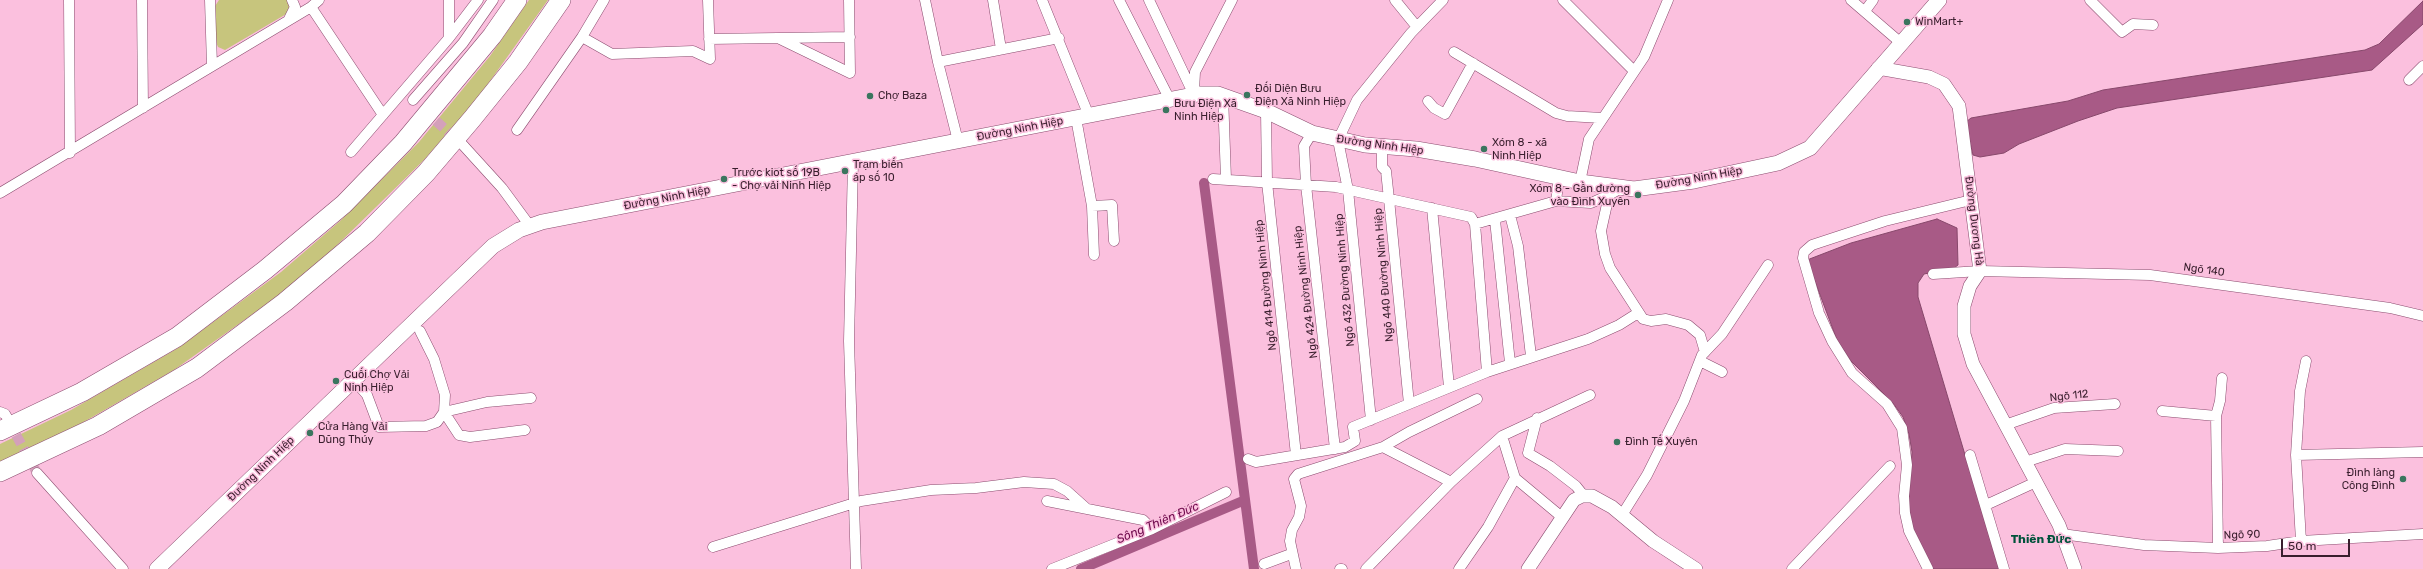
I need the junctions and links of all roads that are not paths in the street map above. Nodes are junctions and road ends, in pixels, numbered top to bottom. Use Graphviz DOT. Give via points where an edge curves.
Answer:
graph roads {
  1 [pos="69,0"];
  2 [pos="142,0"];
  3 [pos="210,0"];
  4 [pos="292,0"];
  5 [pos="319,0"];
  6 [pos="449,0"];
  7 [pos="478,0"];
  8 [pos="493,0"];
  9 [pos="517,0"];
  10 [pos="561,0"];
  11 [pos="604,0"];
  12 [pos="708,0"];
  13 [pos="849,0"];
  14 [pos="925,0"];
  15 [pos="993,0"];
  16 [pos="1042,0"];
  17 [pos="1119,0"];
  18 [pos="1149,0"];
  19 [pos="1232,0"];
  20 [pos="1395,0"];
  21 [pos="1443,0"];
  22 [pos="1563,0"];
  23 [pos="1668,0"];
  24 [pos="1851,0"];
  25 [pos="1873,0"];
  26 [pos="1939,0"];
  27 [pos="2090,0"];
  28 [pos="311,7"];
  29 [pos="1865,11"];
  30 [pos="289,20"];
  31 [pos="2153,25"];
  32 [pos="1417,27"];
  33 [pos="582,37"];
  34 [pos="850,37"];
  35 [pos="449,38"];
  36 [pos="778,38"];
  37 [pos="1059,38"];
  38 [pos="709,39"];
  39 [pos="1901,43"];
  40 [pos="1001,50"];
  41 [pos="1454,52"];
  42 [pos="938,62"];
  43 [pos="1473,63"];
  44 [pos="212,66"];
  45 [pos="2423,66"];
  46 [pos="1878,68"];
  47 [pos="1634,71"];
  48 [pos="2409,80"];
  49 [pos="404,91"];
  50 [pos="1194,95"];
  51 [pos="1223,96"];
  52 [pos="413,100"];
  53 [pos="1170,100"];
  54 [pos="1428,101"];
  55 [pos="143,108"];
  56 [pos="422,108"];
  57 [pos="1266,111"];
  58 [pos="383,115"];
  59 [pos="1083,117"];
  60 [pos="1602,118"];
  61 [pos="517,130"];
  62 [pos="1312,133"];
  63 [pos="1338,140"];
  64 [pos="958,141"];
  65 [pos="462,144"];
  66 [pos="1382,146"];
  67 [pos="351,152"];
  68 [pos="70,153"];
  69 [pos="853,162"];
  70 [pos="1559,177"];
  71 [pos="1226,179"];
  72 [pos="1213,180"];
  73 [pos="1267,182"];
  74 [pos="1580,182"];
  75 [pos="1306,185"];
  76 [pos="1634,189"];
  77 [pos="1348,190"];
  78 [pos="0,193"];
  79 [pos="1609,195"];
  80 [pos="1389,199"];
  81 [pos="1971,200"];
  82 [pos="1556,201"];
  83 [pos="1092,206"];
  84 [pos="1432,208"];
  85 [pos="1510,215"];
  86 [pos="1495,220"];
  87 [pos="1475,224"];
  88 [pos="530,226"];
  89 [pos="1114,241"];
  90 [pos="1094,255"];
  91 [pos="1768,265"];
  92 [pos="1980,271"];
  93 [pos="1933,274"];
  94 [pos="1641,316"];
  95 [pos="2423,316"];
  96 [pos="420,331"];
  97 [pos="1705,352"];
  98 [pos="1531,356"];
  99 [pos="1700,361"];
  100 [pos="2306,361"];
  101 [pos="1510,363"];
  102 [pos="1487,372"];
  103 [pos="1722,372"];
  104 [pos="353,378"];
  105 [pos="2222,378"];
  106 [pos="1449,387"];
  107 [pos="1590,395"];
  108 [pos="531,398"];
  109 [pos="1477,400"];
  110 [pos="1409,404"];
  111 [pos="2115,404"];
  112 [pos="2162,411"];
  113 [pos="0,412"];
  114 [pos="444,412"];
  115 [pos="2216,416"];
  116 [pos="1538,418"];
  117 [pos="1371,420"];
  118 [pos="2005,425"];
  119 [pos="4,426"];
  120 [pos="525,430"];
  121 [pos="1502,436"];
  122 [pos="1383,447"];
  123 [pos="1335,449"];
  124 [pos="2118,451"];
  125 [pos="2423,452"];
  126 [pos="1970,455"];
  127 [pos="2296,455"];
  128 [pos="1296,456"];
  129 [pos="1248,459"];
  130 [pos="2025,462"];
  131 [pos="1890,466"];
  132 [pos="0,472"];
  133 [pos="37,473"];
  134 [pos="1515,478"];
  135 [pos="1451,482"];
  136 [pos="2036,482"];
  137 [pos="1226,492"];
  138 [pos="1584,496"];
  139 [pos="1047,501"];
  140 [pos="855,503"];
  141 [pos="1986,505"];
  142 [pos="1086,508"];
  143 [pos="1622,515"];
  144 [pos="1562,518"];
  145 [pos="1152,529"];
  146 [pos="2062,534"];
  147 [pos="2423,534"];
  148 [pos="2300,541"];
  149 [pos="713,548"];
  150 [pos="2218,548"];
  151 [pos="1292,554"];
  152 [pos="1264,564"];
  153 [pos="123,569"];
  154 [pos="156,569"];
  155 [pos="856,569"];
  156 [pos="1052,569"];
  157 [pos="1296,569"];
  158 [pos="1366,569"];
  159 [pos="1459,569"];
  160 [pos="1528,569"];
  161 [pos="1696,569"];
  162 [pos="1792,569"];
  163 [pos="1928,569"];
  164 [pos="2004,569"];
  165 [pos="2075,569"];
  1 -- 68 [label="street"];
  2 -- 55 [label="street"];
  3 -- 44 [label="street"];
  4 -- 30 [label="street" via="294,11"];
  5 -- 28 [label="street"];
  6 -- 35 [label="street"];
  7 -- 35 [label="street"];
  8 -- 52 [label="street" via="463,43"];
  9 -- 119 [label="highway" via="492,36 403,144 344,204 265,270 177,336 82,392"];
  10 -- 132 [label="highway" via="518,62 426,173 367,233 285,302 197,368 98,426"];
  11 -- 33 [label="street"];
  12 -- 38 [label="street"];
  13 -- 34 [label="street"];
  14 -- 42 [label="street"];
  15 -- 40 [label="street"];
  16 -- 37 [label="street"];
  17 -- 53 [label="street"];
  18 -- 50 [label="street"];
  19 -- 50 [label="street" via="1195,72"];
  20 -- 32 [label="street"];
  21 -- 32 [label="street"];
  22 -- 47 [label="street"];
  23 -- 47 [label="street" via="1644,57"];
  24 -- 29 [label="street"];
  25 -- 29 [label="street"];
  26 -- 39 [label="main road, Đường Ninh Hiệp"];
  27 -- 31 [label="street" via="2122,32 2133,24"];
  28 -- 30 [label="street"];
  28 -- 58 [label="street"];
  29 -- 39 [label="street"];
  30 -- 44 [label="street"];
  32 -- 63 [label="street" via="1357,100"];
  33 -- 38 [label="street" via="612,54 693,52 710,59"];
  33 -- 61 [label="street"];
  34 -- 36 [label="street"];
  34 -- 36 [label="street" via="850,73"];
  35 -- 49 [label="street"];
  36 -- 38 [label="street"];
  37 -- 40 [label="street"];
  37 -- 59 [label="street"];
  39 -- 46 [label="main road, Đường Ninh Hiệp"];
  40 -- 42 [label="street"];
  41 -- 43 [label="street"];
  42 -- 64 [label="street"];
  43 -- 54 [label="street" via="1445,114"];
  43 -- 60 [label="street" via="1556,113"];
  44 -- 55 [label="street"];
  45 -- 48 [label="street"];
  46 -- 76 [label="main road, Đường Ninh Hiệp" via="1810,148 1778,163 1694,181"];
  46 -- 81 [label="street, Đường Dương Hà" via="1929,77 1944,84 1952,93 1959,106"];
  47 -- 60 [label="street"];
  49 -- 52 [label="street"];
  49 -- 58 [label="street"];
  50 -- 51 [label="main road, Đường Ninh Hiệp"];
  50 -- 53 [label="main road, Đường Ninh Hiệp"];
  51 -- 57 [label="main road, Đường Ninh Hiệp"];
  51 -- 71 [label="street"];
  52 -- 56 [label="street"];
  53 -- 59 [label="main road, Đường Ninh Hiệp"];
  55 -- 68 [label="street"];
  57 -- 62 [label="main road, Đường Ninh Hiệp"];
  57 -- 73 [label="street, Ngõ 414 Đường Ninh Hiệp"];
  58 -- 67 [label="street"];
  59 -- 64 [label="main road, Đường Ninh Hiệp"];
  59 -- 83 [label="street"];
  60 -- 74 [label="street" via="1589,139"];
  62 -- 63 [label="main road, Đường Ninh Hiệp"];
  62 -- 75 [label="street, Ngõ 424 Đường Ninh Hiệp" via="1304,146"];
  63 -- 66 [label="main road, Đường Ninh Hiệp"];
  63 -- 77 [label="street, Ngõ 432 Đường Ninh Hiệp"];
  64 -- 69 [label="main road, Đường Ninh Hiệp"];
  65 -- 88 [label="street" via="502,188"];
  66 -- 70 [label="main road, Đường Ninh Hiệp" via="1475,158"];
  66 -- 80 [label="street, Ngõ 440 Đường Ninh Hiệp" via="1382,167 1386,171"];
  68 -- 78 [label="street"];
  69 -- 88 [label="main road, Đường Ninh Hiệp"];
  69 -- 140 [label="street" via="849,341"];
  70 -- 74 [label="main road, Đường Ninh Hiệp"];
  70 -- 82 [label="street"];
  71 -- 72 [label="street"];
  71 -- 73 [label="street"];
  73 -- 75 [label="street"];
  73 -- 128 [label="street, Ngõ 414 Đường Ninh Hiệp"];
  74 -- 76 [label="main road, Đường Ninh Hiệp"];
  75 -- 77 [label="street"];
  75 -- 123 [label="street, Ngõ 424 Đường Ninh Hiệp"];
  76 -- 79 [label="street" via="1618,190"];
  77 -- 80 [label="street"];
  77 -- 117 [label="street, Ngõ 432 Đường Ninh Hiệp"];
  79 -- 82 [label="street" via="1591,203"];
  79 -- 94 [label="street" via="1601,231 1604,254 1610,268"];
  80 -- 84 [label="street"];
  80 -- 110 [label="street, Ngõ 440 Đường Ninh Hiệp"];
  81 -- 92 [label="street, Đường Dương Hà"];
  81 -- 163 [label="street" via="1885,221 1812,245 1804,252 1803,258 1819,314 1832,341 1852,373 1888,404 1902,428 1907,465 1905,513 1909,531"];
  82 -- 85 [label="street"];
  83 -- 89 [label="street" via="1112,205"];
  83 -- 90 [label="street"];
  84 -- 87 [label="street" via="1471,217"];
  84 -- 106 [label="street"];
  85 -- 86 [label="street"];
  85 -- 98 [label="street" via="1518,246"];
  86 -- 87 [label="street"];
  86 -- 101 [label="street"];
  87 -- 102 [label="street"];
  88 -- 104 [label="main road, Đường Ninh Hiệp" via="493,246"];
  91 -- 97 [label="street" via="1722,334"];
  92 -- 93 [label="street, Ngõ 140"];
  92 -- 95 [label="street, Ngõ 140" via="2150,275 2390,308"];
  92 -- 118 [label="street, Đường Dương Hà" via="1970,286 1964,306 1964,334 1973,364"];
  94 -- 97 [label="street" via="1651,321 1666,319 1688,325 1700,335"];
  94 -- 98 [label="street" via="1588,339"];
  96 -- 114 [label="street" via="434,359 445,395"];
  97 -- 99 [label="street"];
  98 -- 101 [label="street"];
  99 -- 103 [label="street"];
  99 -- 143 [label="street" via="1684,401 1647,475"];
  100 -- 127 [label="street" via="2300,391"];
  101 -- 102 [label="street"];
  102 -- 106 [label="street"];
  104 -- 114 [label="street" via="367,395 379,427 426,426 437,422"];
  104 -- 154 [label="main road, Đường Ninh Hiệp"];
  105 -- 115 [label="street"];
  106 -- 110 [label="street"];
  107 -- 116 [label="street"];
  108 -- 114 [label="street" via="487,402"];
  109 -- 122 [label="street"];
  110 -- 117 [label="street"];
  111 -- 118 [label="street, Ngõ 112" via="2054,408"];
  112 -- 115 [label="street"];
  113 -- 119 [label="street" via="4,414"];
  114 -- 120 [label="street" via="458,435 470,437"];
  115 -- 150 [label="street"];
  116 -- 121 [label="street"];
  116 -- 138 [label="street" via="1528,454 1550,466 1576,486"];
  117 -- 123 [label="street" via="1354,427 1355,441 1345,448"];
  118 -- 130 [label="street, Đường Dương Hà"];
  121 -- 134 [label="street"];
  121 -- 135 [label="street"];
  122 -- 135 [label="street"];
  122 -- 151 [label="street" via="1298,474 1294,479 1300,506 1299,517 1290,541"];
  123 -- 128 [label="street"];
  124 -- 130 [label="street" via="2065,449"];
  125 -- 127 [label="street"];
  126 -- 141 [label="street"];
  127 -- 148 [label="street"];
  128 -- 129 [label="street" via="1256,462"];
  130 -- 136 [label="street, Đường Dương Hà"];
  131 -- 162 [label="street"];
  133 -- 153 [label="street"];
  134 -- 144 [label="street"];
  134 -- 159 [label="street" via="1488,527"];
  135 -- 158 [label="street"];
  136 -- 141 [label="street"];
  136 -- 146 [label="street, Đường Dương Hà"];
  137 -- 145 [label="street"];
  138 -- 143 [label="street" via="1592,496"];
  138 -- 144 [label="street" via="1574,500"];
  139 -- 142 [label="street"];
  140 -- 142 [label="street" via="931,490 1024,482 1054,484 1068,491"];
  140 -- 149 [label="street"];
  140 -- 155 [label="street"];
  141 -- 164 [label="street"];
  142 -- 145 [label="street" via="1143,520"];
  143 -- 161 [label="street" via="1653,541"];
  144 -- 160 [label="street"];
  145 -- 156 [label="street"];
  146 -- 150 [label="street, Ngõ 90" via="2144,545"];
  146 -- 165 [label="street, Đường Dương Hà"];
  147 -- 148 [label="street, Ngõ 90"];
  148 -- 150 [label="street, Ngõ 90" via="2267,546"];
  151 -- 152 [label="street"];
  151 -- 157 [label="street"];
}
